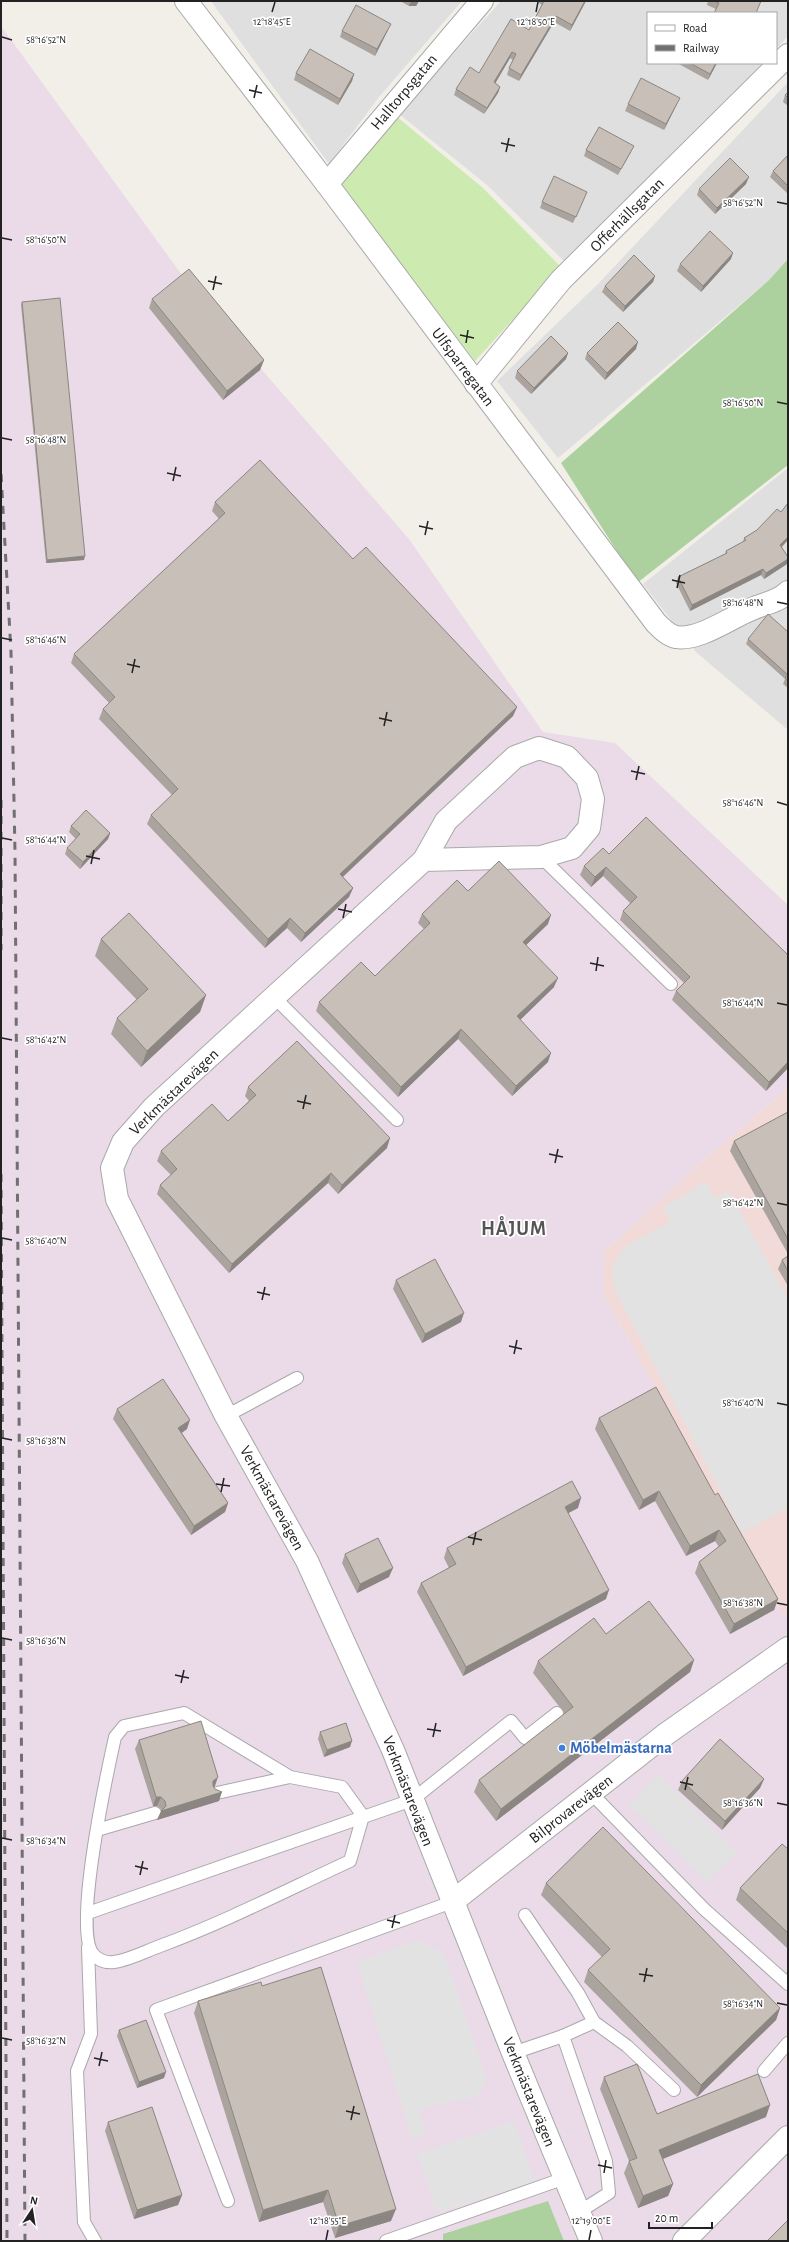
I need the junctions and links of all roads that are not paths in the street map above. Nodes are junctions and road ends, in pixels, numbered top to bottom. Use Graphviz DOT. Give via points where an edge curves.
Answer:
graph roads {
  1 [pos="186,1"];
  2 [pos="482,1"];
  3 [pos="788,55"];
  4 [pos="327,184"];
  5 [pos="476,384"];
  6 [pos="786,601"];
  7 [pos="541,857"];
  8 [pos="424,860"];
  9 [pos="672,984"];
  10 [pos="274,997"];
  11 [pos="398,1120"];
  12 [pos="297,1378"];
  13 [pos="226,1416"];
  14 [pos="788,1648"];
  15 [pos="557,1713"];
  16 [pos="290,1777"];
  17 [pos="217,1793"];
  18 [pos="591,1793"];
  19 [pos="412,1800"];
  20 [pos="155,1813"];
  21 [pos="363,1816"];
  22 [pos="97,1830"];
  23 [pos="452,1902"];
  24 [pos="88,1913"];
  25 [pos="524,1915"];
  26 [pos="88,1947"];
  27 [pos="788,1984"];
  28 [pos="594,2022"];
  29 [pos="563,2036"];
  30 [pos="788,2043"];
  31 [pos="513,2054"];
  32 [pos="764,2071"];
  33 [pos="674,2090"];
  34 [pos="788,2137"];
  35 [pos="565,2178"];
  36 [pos="228,2201"];
  37 [pos="579,2212"];
  38 [pos="95,2241"];
  39 [pos="386,2241"];
  40 [pos="591,2241"];
  41 [pos="684,2241"];
  1 -- 4 [label="street, Ulfsparregatan"];
  2 -- 4 [label="street, Halltorpsgatan"];
  3 -- 5 [label="street, Offerhällsgatan" via="561,280"];
  4 -- 5 [label="street, Ulfsparregatan"];
  5 -- 6 [label="street, Ulfsparregatan" via="656,624 665,632 676,637 694,635 752,608"];
  7 -- 8 [label="street, Verkmästarevägen"];
  7 -- 8 [label="street, Verkmästarevägen" via="572,848 589,828 593,799 587,778 567,756 539,748 515,757 446,821"];
  7 -- 9 [label="lane"];
  8 -- 10 [label="street, Verkmästarevägen"];
  10 -- 11 [label="lane"];
  10 -- 13 [label="street, Verkmästarevägen" via="154,1107 122,1142 112,1168 116,1199"];
  12 -- 13 [label="lane"];
  13 -- 19 [label="street, Verkmästarevägen" via="307,1561 393,1750"];
  14 -- 18 [label="street, Bilprovarevägen" via="666,1734"];
  15 -- 19 [label="lane" via="525,1738 511,1721"];
  16 -- 17 [label="lane"];
  16 -- 21 [label="lane" via="342,1787"];
  16 -- 22 [label="lane" via="184,1713 124,1726 115,1737"];
  18 -- 23 [label="street, Bilprovarevägen"];
  18 -- 27 [label="lane" via="704,1909"];
  19 -- 21 [label="lane"];
  19 -- 23 [label="street, Verkmästarevägen"];
  20 -- 22 [label="lane"];
  21 -- 24 [label="lane"];
  21 -- 26 [label="lane" via="350,1861 181,1938 116,1962 104,1963"];
  22 -- 24 [label="lane"];
  23 -- 31 [label="street, Verkmästarevägen"];
  23 -- 36 [label="lane" via="156,2010"];
  24 -- 26 [label="lane"];
  25 -- 28 [label="lane" via="578,1993"];
  26 -- 38 [label="lane" via="91,2034 77,2071 84,2222"];
  28 -- 29 [label="lane"];
  28 -- 33 [label="lane" via="627,2046"];
  29 -- 31 [label="lane"];
  29 -- 37 [label="lane" via="606,2161 609,2193"];
  30 -- 32 [label="lane"];
  31 -- 35 [label="street, Verkmästarevägen"];
  34 -- 41 [label="street"];
  35 -- 37 [label="street, Verkmästarevägen"];
  35 -- 39 [label="lane"];
  37 -- 40 [label="street, Verkmästarevägen"];
}
